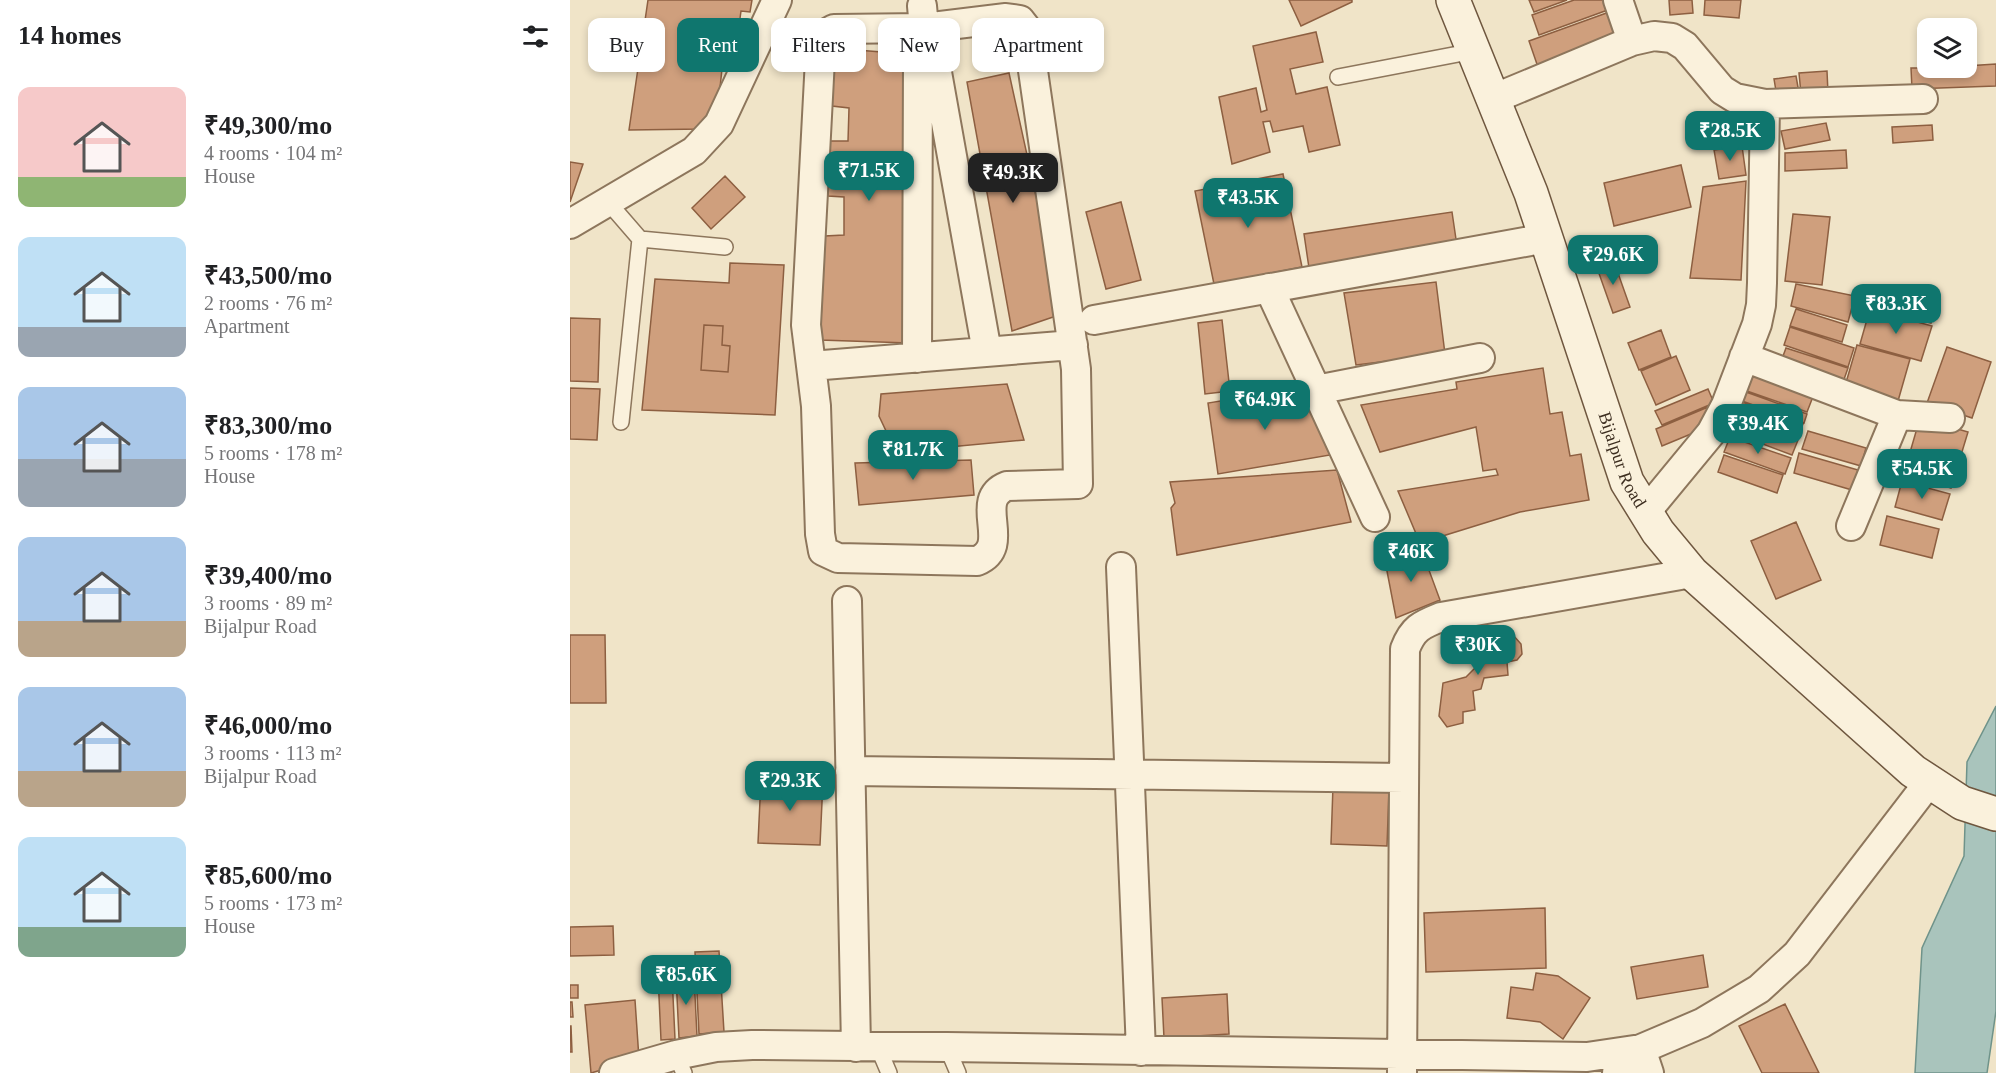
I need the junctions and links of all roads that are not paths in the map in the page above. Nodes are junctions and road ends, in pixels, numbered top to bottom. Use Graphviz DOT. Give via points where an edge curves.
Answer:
graph roads {
  1 [pos="777,0"];
  2 [pos="1453,0"];
  3 [pos="1618,0"];
  4 [pos="923,17"];
  5 [pos="1632,41"];
  6 [pos="1474,51"];
  7 [pos="1338,77"];
  8 [pos="1493,99"];
  9 [pos="1923,99"];
  10 [pos="1766,104"];
  11 [pos="608,202"];
  12 [pos="570,224"];
  13 [pos="1546,238"];
  14 [pos="640,239"];
  15 [pos="725,247"];
  16 [pos="1269,288"];
  17 [pos="1094,320"];
  18 [pos="1073,345"];
  19 [pos="987,352"];
  20 [pos="1744,357"];
  21 [pos="917,358"];
  22 [pos="1480,358"];
  23 [pos="811,366"];
  24 [pos="1316,390"];
  25 [pos="1897,415"];
  26 [pos="1950,418"];
  27 [pos="621,422"];
  28 [pos="1645,513"];
  29 [pos="1375,517"];
  30 [pos="1851,526"];
  31 [pos="1120,567"];
  32 [pos="1692,573"];
  33 [pos="847,601"];
  34 [pos="850,771"];
  35 [pos="1129,774"];
  36 [pos="1404,778"];
  37 [pos="1929,782"];
  38 [pos="1996,814"];
  39 [pos="867,1047"];
  40 [pos="947,1047"];
  41 [pos="1141,1051"];
  42 [pos="1645,1061"];
  43 [pos="680,1064"];
  44 [pos="1402,1064"];
  45 [pos="614,1073"];
  46 [pos="889,1073"];
  47 [pos="958,1073"];
  48 [pos="1617,1073"];
  1 -- 11 [label="street" via="719,124 694,150"];
  2 -- 6 [label="main road, Bijalpur Road"];
  3 -- 5 [label="street"];
  4 -- 18 [label="street" via="1006,18 1020,20 1027,29"];
  4 -- 19 [label="street" via="935,61"];
  4 -- 21 [label="street" via="918,60"];
  4 -- 23 [label="street" via="834,29 821,40 806,325"];
  5 -- 8 [label="street"];
  5 -- 10 [label="street" via="1654,36 1672,38 1685,46 1722,90 1735,98"];
  6 -- 7 [label="lane"];
  6 -- 8 [label="main road, Bijalpur Road"];
  8 -- 13 [label="main road, Bijalpur Road"];
  9 -- 10 [label="street"];
  10 -- 20 [label="street" via="1761,305"];
  11 -- 12 [label="street"];
  11 -- 14 [label="lane"];
  13 -- 16 [label="street"];
  13 -- 28 [label="main road, Bijalpur Road" via="1627,482"];
  14 -- 15 [label="lane"];
  14 -- 27 [label="lane"];
  16 -- 17 [label="street"];
  16 -- 24 [label="street"];
  18 -- 19 [label="street"];
  18 -- 23 [label="street" via="1078,483 1007,486 997,490 992,498 993,546 987,557 977,561 838,558 824,551"];
  19 -- 21 [label="street"];
  20 -- 25 [label="street"];
  20 -- 28 [label="street" via="1711,433"];
  21 -- 23 [label="street"];
  22 -- 24 [label="street"];
  24 -- 29 [label="street"];
  25 -- 26 [label="street"];
  25 -- 30 [label="street"];
  28 -- 32 [label="main road, Bijalpur Road"];
  31 -- 35 [label="street"];
  32 -- 36 [label="street" via="1441,617 1419,626 1405,649"];
  32 -- 37 [label="main road, Bijalpur Road"];
  33 -- 34 [label="street"];
  34 -- 35 [label="street"];
  34 -- 39 [label="street"];
  35 -- 36 [label="street"];
  35 -- 41 [label="street"];
  36 -- 44 [label="street"];
  37 -- 38 [label="main road, Bijalpur Road" via="1962,803"];
  37 -- 42 [label="street" via="1797,954 1759,989"];
  39 -- 40 [label="street"];
  39 -- 43 [label="street" via="716,1047"];
  39 -- 46 [label="lane"];
  40 -- 41 [label="street"];
  40 -- 47 [label="lane"];
  41 -- 44 [label="street"];
  42 -- 44 [label="street" via="1587,1057"];
  42 -- 48 [label="street"];
  43 -- 45 [label="street"];
}
